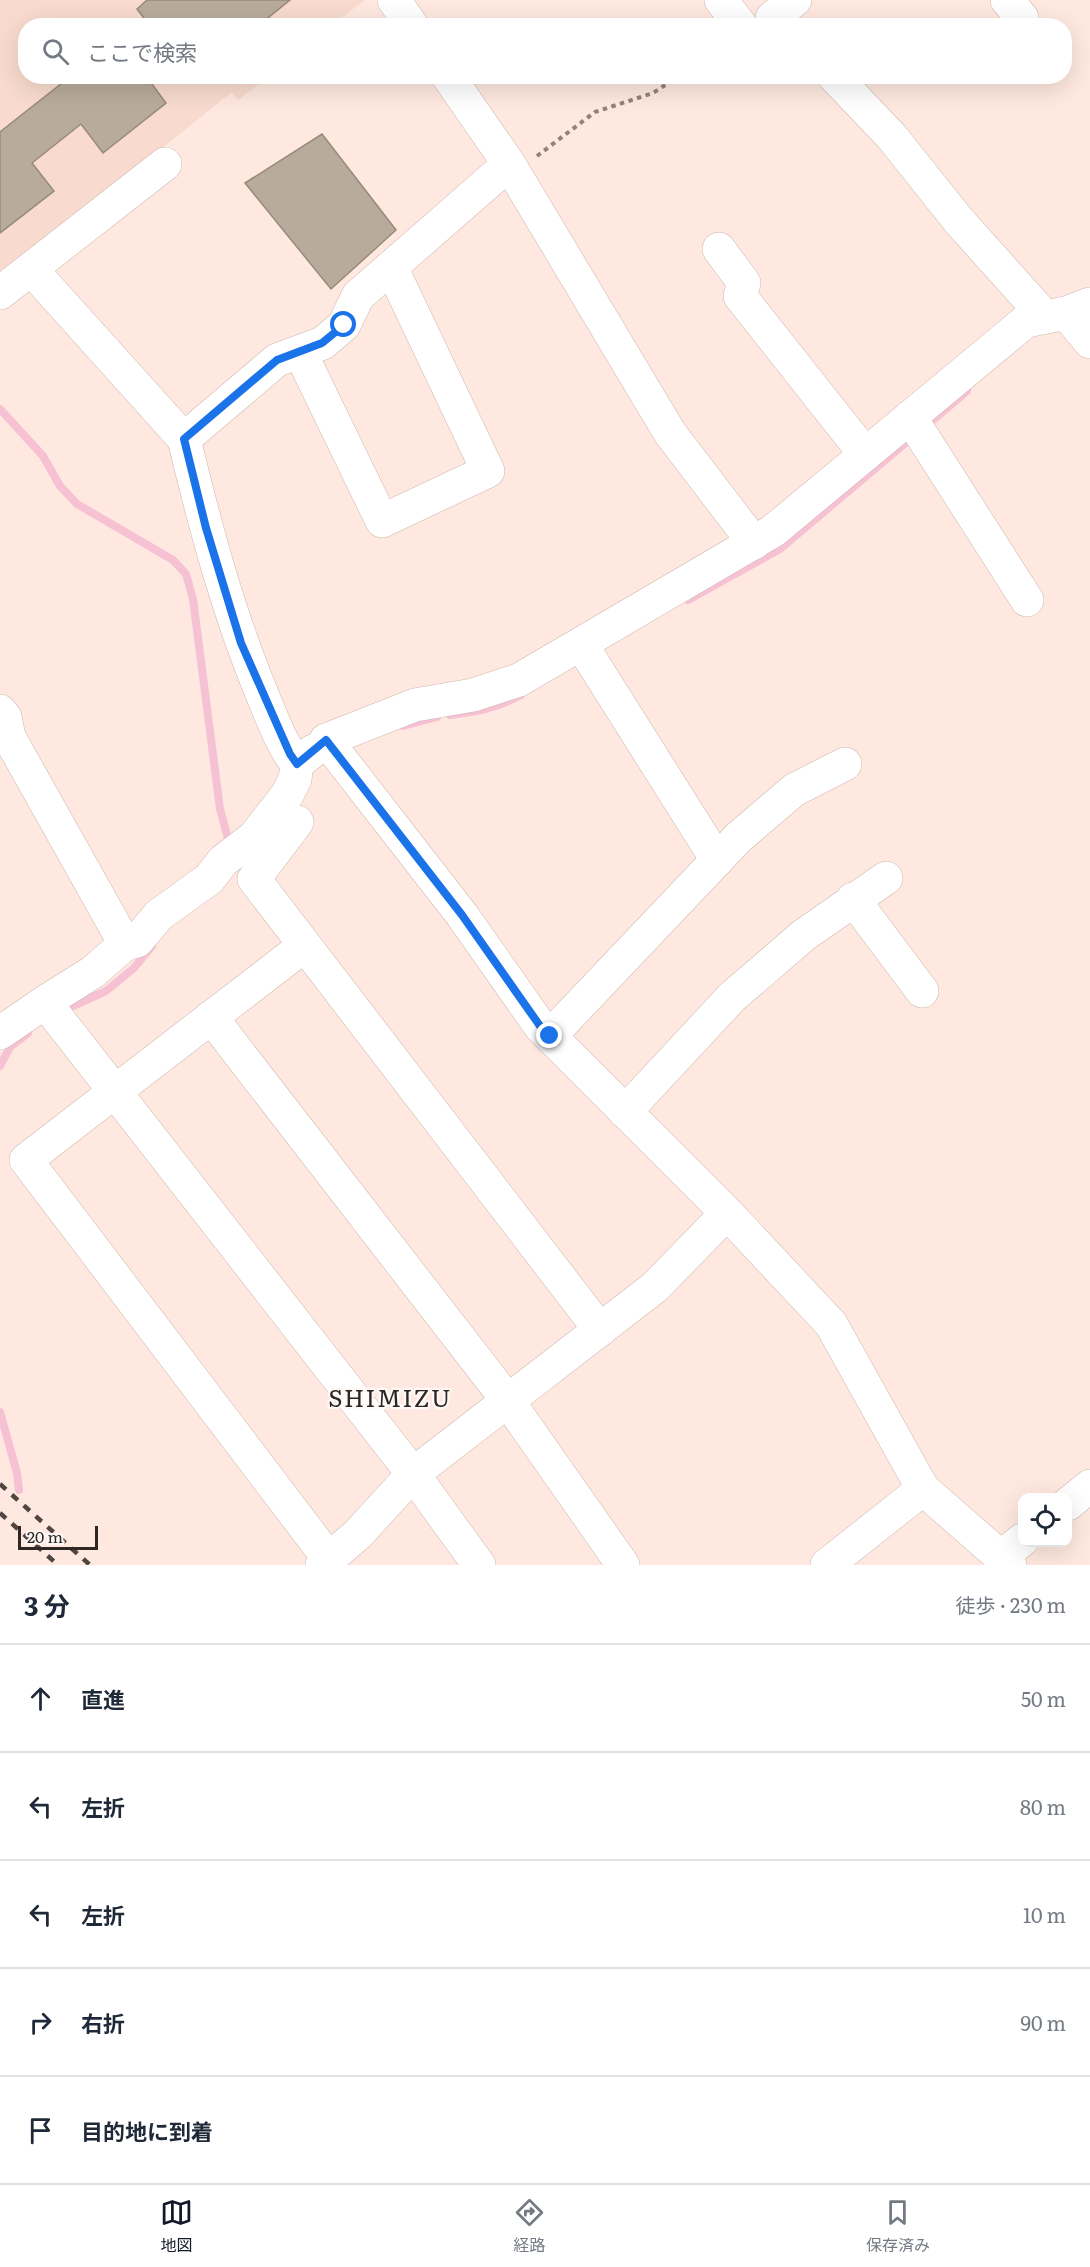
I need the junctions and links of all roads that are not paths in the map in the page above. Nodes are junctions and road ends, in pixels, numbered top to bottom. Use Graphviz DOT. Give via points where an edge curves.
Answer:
graph roads {
  1 [pos="394,0"];
  2 [pos="721,0"];
  3 [pos="406,18"];
  4 [pos="735,18"];
  5 [pos="453,84"];
  6 [pos="842,84"];
  7 [pos="165,164"];
  8 [pos="511,169"];
  9 [pos="719,249"];
  10 [pos="391,267"];
  11 [pos="31,269"];
  12 [pos="0,293"];
  13 [pos="1067,311"];
  14 [pos="1090,342"];
  15 [pos="300,352"];
  16 [pos="916,426"];
  17 [pos="184,439"];
  18 [pos="865,454"];
  19 [pos="754,543"];
  20 [pos="1027,600"];
  21 [pos="587,654"];
  22 [pos="0,711"];
  23 [pos="332,747"];
  24 [pos="297,764"];
  25 [pos="845,764"];
  26 [pos="297,822"];
  27 [pos="717,860"];
  28 [pos="886,878"];
  29 [pos="853,899"];
  30 [pos="125,944"];
  31 [pos="304,946"];
  32 [pos="922,991"];
  33 [pos="52,1011"];
  34 [pos="211,1017"];
  35 [pos="0,1033"];
  36 [pos="550,1036"];
  37 [pos="114,1091"];
  38 [pos="625,1112"];
  39 [pos="727,1213"];
  40 [pos="600,1330"];
  41 [pos="508,1401"];
  42 [pos="413,1474"];
  43 [pos="1090,1486"];
  44 [pos="923,1489"];
  45 [pos="1072,1501"];
  46 [pos="1011,1554"];
  47 [pos="325,1562"];
  48 [pos="479,1565"];
  49 [pos="623,1565"];
  50 [pos="827,1565"];
  1 -- 3 [label="street"];
  2 -- 4 [label="street"];
  5 -- 8 [label="street"];
  6 -- 13 [label="street" via="892,136 959,221"];
  7 -- 11 [label="street"];
  8 -- 10 [label="street"];
  8 -- 19 [label="street" via="670,433"];
  9 -- 18 [label="street" via="744,283 740,296"];
  10 -- 15 [label="street" via="358,296 344,325 322,343"];
  10 -- 15 [label="street" via="488,471 382,521"];
  11 -- 12 [label="street"];
  11 -- 17 [label="street"];
  13 -- 14 [label="street"];
  13 -- 16 [label="street" via="1026,321"];
  15 -- 17 [label="street" via="277,360"];
  16 -- 18 [label="street"];
  16 -- 20 [label="street"];
  17 -- 24 [label="street" via="241,643 272,719"];
  18 -- 19 [label="street"];
  19 -- 21 [label="street"];
  21 -- 23 [label="street" via="473,695 415,705"];
  21 -- 27 [label="street"];
  22 -- 30 [label="street" via="9,737"];
  23 -- 24 [label="street"];
  23 -- 36 [label="street"];
  24 -- 30 [label="street" via="287,795 254,837 209,879 159,915 137,941"];
  25 -- 27 [label="street" via="794,790"];
  26 -- 31 [label="street" via="255,879"];
  27 -- 36 [label="street"];
  28 -- 29 [label="street"];
  29 -- 32 [label="street"];
  29 -- 38 [label="street" via="732,997"];
  30 -- 33 [label="street"];
  31 -- 34 [label="street"];
  31 -- 40 [label="street"];
  33 -- 35 [label="street"];
  33 -- 37 [label="street"];
  34 -- 37 [label="street"];
  34 -- 41 [label="street"];
  36 -- 38 [label="street"];
  37 -- 42 [label="street"];
  37 -- 47 [label="street" via="26,1160"];
  38 -- 39 [label="street"];
  39 -- 40 [label="street" via="655,1287"];
  39 -- 44 [label="street" via="831,1324"];
  40 -- 41 [label="street"];
  41 -- 42 [label="street"];
  41 -- 49 [label="street"];
  42 -- 47 [label="street" via="358,1534"];
  42 -- 48 [label="street"];
  43 -- 45 [label="street"];
  44 -- 46 [label="street"];
  44 -- 50 [label="street"];
}
